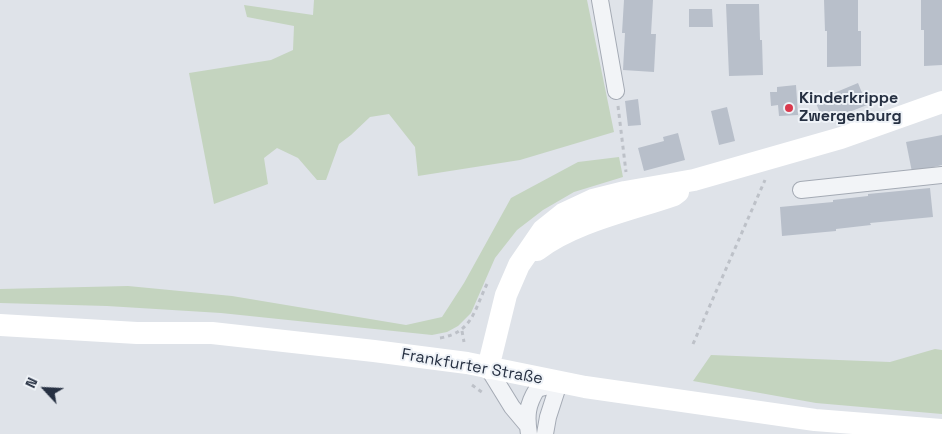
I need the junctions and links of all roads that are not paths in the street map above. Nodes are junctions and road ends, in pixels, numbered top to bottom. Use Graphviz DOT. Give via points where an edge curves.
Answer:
graph roads {
  1 [pos="600,0"];
  2 [pos="616,91"];
  3 [pos="942,102"];
  4 [pos="942,175"];
  5 [pos="801,190"];
  6 [pos="0,324"];
  7 [pos="488,368"];
  8 [pos="560,382"];
  9 [pos="528,430"];
  10 [pos="942,430"];
  11 [pos="545,434"];
  1 -- 2 [label="street"];
  3 -- 7 [label="main road" via="841,138 694,180 593,200 563,214 543,230 519,264 506,295"];
  4 -- 5 [label="street"];
  6 -- 7 [label="main road, Frankfurter Straße" via="137,333 212,333 374,351"];
  7 -- 8 [label="main road, Frankfurter Straße"];
  7 -- 9 [label="street"];
  8 -- 9 [label="street" via="537,389 527,411"];
  8 -- 10 [label="main road, Frankfurter Straße" via="815,420"];
  8 -- 11 [label="street"];
}
